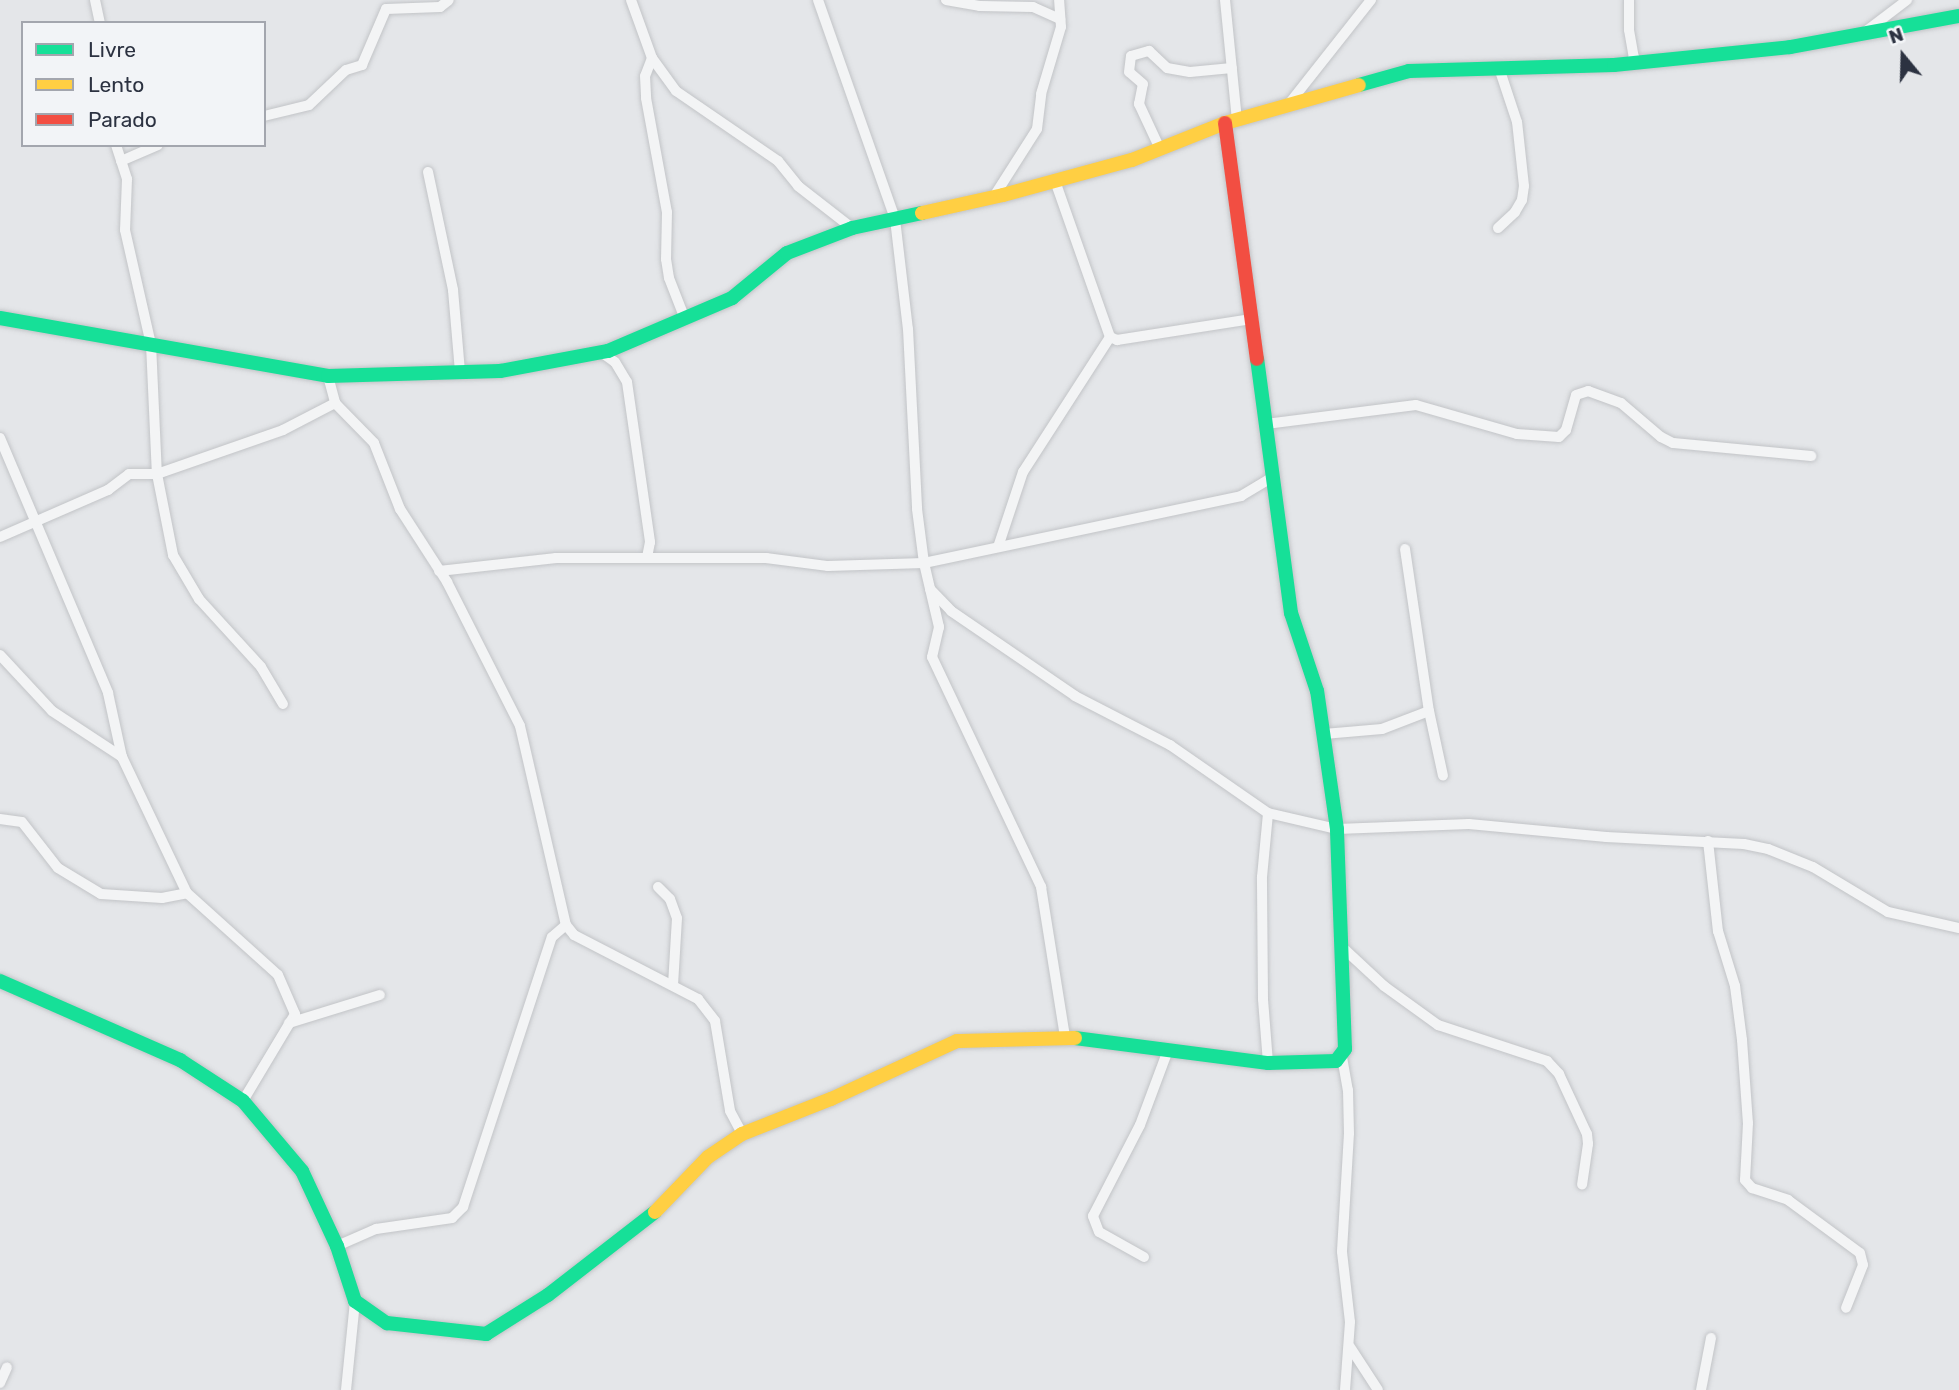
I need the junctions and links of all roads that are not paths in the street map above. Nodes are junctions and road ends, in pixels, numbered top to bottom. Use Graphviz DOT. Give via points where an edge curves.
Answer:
graph roads {
  1 [pos="95,0"];
  2 [pos="449,0"];
  3 [pos="631,0"];
  4 [pos="818,0"];
  5 [pos="946,0"];
  6 [pos="1059,0"];
  7 [pos="1224,0"];
  8 [pos="1371,0"];
  9 [pos="1629,0"];
  10 [pos="1907,0"];
  11 [pos="1959,16"];
  12 [pos="1060,19"];
  13 [pos="100,21"];
  14 [pos="1862,34"];
  15 [pos="652,58"];
  16 [pos="1630,64"];
  17 [pos="1231,68"];
  18 [pos="1499,68"];
  19 [pos="1287,106"];
  20 [pos="266,116"];
  21 [pos="1231,122"];
  22 [pos="117,147"];
  23 [pos="154,147"];
  24 [pos="1160,149"];
  25 [pos="121,161"];
  26 [pos="428,172"];
  27 [pos="1055,181"];
  28 [pos="993,198"];
  29 [pos="895,219"];
  30 [pos="852,228"];
  31 [pos="1498,228"];
  32 [pos="0,318"];
  33 [pos="1251,318"];
  34 [pos="685,319"];
  35 [pos="1110,337"];
  36 [pos="150,344"];
  37 [pos="601,352"];
  38 [pos="460,372"];
  39 [pos="328,376"];
  40 [pos="335,403"];
  41 [pos="1266,424"];
  42 [pos="0,438"];
  43 [pos="1811,456"];
  44 [pos="157,474"];
  45 [pos="1273,477"];
  46 [pos="35,521"];
  47 [pos="0,537"];
  48 [pos="998,547"];
  49 [pos="1405,548"];
  50 [pos="647,558"];
  51 [pos="924,563"];
  52 [pos="439,571"];
  53 [pos="930,589"];
  54 [pos="0,655"];
  55 [pos="283,704"];
  56 [pos="1429,711"];
  57 [pos="1324,734"];
  58 [pos="122,757"];
  59 [pos="1443,776"];
  60 [pos="1268,813"];
  61 [pos="0,820"];
  62 [pos="1337,829"];
  63 [pos="1708,841"];
  64 [pos="658,887"];
  65 [pos="187,893"];
  66 [pos="566,925"];
  67 [pos="1959,928"];
  68 [pos="1341,946"];
  69 [pos="0,981"];
  70 [pos="673,985"];
  71 [pos="380,995"];
  72 [pos="289,1023"];
  73 [pos="1065,1037"];
  74 [pos="1168,1050"];
  75 [pos="1342,1057"];
  76 [pos="1268,1063"];
  77 [pos="243,1101"];
  78 [pos="742,1134"];
  79 [pos="1581,1185"];
  80 [pos="337,1246"];
  81 [pos="1144,1257"];
  82 [pos="355,1301"];
  83 [pos="1846,1308"];
  84 [pos="1711,1338"];
  85 [pos="1350,1347"];
  86 [pos="7,1367"];
  87 [pos="0,1383"];
  88 [pos="346,1390"];
  89 [pos="1345,1390"];
  90 [pos="1378,1390"];
  91 [pos="1701,1390"];
  1 -- 13 [label="street"];
  2 -- 20 [label="street" via="440,7 386,9 362,65 346,70 309,105"];
  3 -- 15 [label="street"];
  4 -- 29 [label="street"];
  5 -- 12 [label="street" via="1033,7"];
  6 -- 12 [label="street"];
  7 -- 17 [label="street"];
  8 -- 19 [label="street"];
  9 -- 16 [label="street" via="1634,57"];
  10 -- 14 [label="street"];
  11 -- 14 [label="street"];
  12 -- 28 [label="street" via="1037,129"];
  14 -- 16 [label="street" via="1790,47"];
  15 -- 30 [label="street" via="676,91 778,161 798,186"];
  15 -- 34 [label="street" via="645,76 646,98 667,212 666,259"];
  16 -- 18 [label="street"];
  17 -- 21 [label="street"];
  17 -- 24 [label="street" via="1190,72 1167,68 1149,51 1131,56 1129,72 1143,84 1139,104"];
  18 -- 19 [label="street" via="1409,71"];
  18 -- 31 [label="street" via="1517,122 1524,186 1515,212"];
  19 -- 21 [label="street"];
  21 -- 24 [label="street"];
  21 -- 33 [label="street"];
  22 -- 25 [label="street"];
  23 -- 25 [label="street"];
  24 -- 27 [label="street"];
  25 -- 36 [label="street" via="127,178 125,230"];
  26 -- 38 [label="street" via="453,290"];
  27 -- 28 [label="street"];
  27 -- 35 [label="street"];
  28 -- 29 [label="street"];
  29 -- 30 [label="street"];
  29 -- 51 [label="street" via="908,329"];
  30 -- 34 [label="street" via="788,253 732,298"];
  32 -- 36 [label="street"];
  33 -- 35 [label="street" via="1117,340"];
  33 -- 41 [label="street"];
  34 -- 37 [label="street"];
  35 -- 48 [label="street" via="1023,472"];
  36 -- 39 [label="street"];
  36 -- 44 [label="street"];
  37 -- 38 [label="street" via="500,370"];
  37 -- 50 [label="street" via="615,362 627,382 650,542"];
  38 -- 39 [label="street"];
  39 -- 40 [label="street"];
  40 -- 44 [label="street" via="283,430"];
  40 -- 52 [label="street" via="374,443 400,509"];
  41 -- 43 [label="street" via="1416,405 1517,434 1559,437 1566,430 1576,395 1588,391 1621,403 1672,443"];
  41 -- 45 [label="street"];
  42 -- 46 [label="street"];
  44 -- 46 [label="street" via="129,474 108,491"];
  44 -- 55 [label="street" via="173,555 199,599 261,667"];
  45 -- 48 [label="street" via="1241,496"];
  45 -- 57 [label="street" via="1291,614 1317,691"];
  46 -- 47 [label="street"];
  46 -- 58 [label="street" via="108,693"];
  48 -- 51 [label="street"];
  49 -- 56 [label="street"];
  50 -- 51 [label="street" via="766,558 828,566"];
  50 -- 52 [label="street" via="556,558"];
  51 -- 53 [label="street"];
  52 -- 66 [label="street" via="520,726"];
  53 -- 60 [label="street" via="951,611 1075,696 1170,745"];
  53 -- 73 [label="street" via="939,627 932,657 1041,887"];
  54 -- 58 [label="street" via="52,711"];
  56 -- 57 [label="street" via="1382,729"];
  56 -- 59 [label="street"];
  57 -- 62 [label="street"];
  58 -- 65 [label="street"];
  60 -- 62 [label="street"];
  60 -- 76 [label="street" via="1262,877"];
  61 -- 65 [label="street" via="22,822 58,868 101,894 162,898"];
  62 -- 63 [label="street" via="1469,824"];
  62 -- 68 [label="street"];
  63 -- 67 [label="street" via="1768,849 1813,867 1888,912"];
  63 -- 83 [label="street" via="1718,931 1733,974 1742,1040 1748,1123 1745,1180 1752,1188 1788,1200 1860,1253 1863,1265"];
  64 -- 70 [label="street" via="670,899 677,918"];
  65 -- 72 [label="street" via="278,975 295,1014"];
  66 -- 70 [label="street" via="574,935"];
  66 -- 80 [label="street" via="552,937 463,1207 452,1218 376,1228"];
  68 -- 75 [label="street"];
  68 -- 79 [label="street" via="1384,986 1438,1025 1547,1061 1559,1074 1587,1134"];
  69 -- 77 [label="street" via="180,1060"];
  70 -- 78 [label="street" via="698,999 715,1021 730,1111"];
  71 -- 72 [label="street"];
  72 -- 77 [label="street"];
  73 -- 74 [label="street"];
  73 -- 78 [label="street" via="957,1041"];
  74 -- 76 [label="street"];
  74 -- 81 [label="street" via="1140,1125 1093,1216 1099,1232"];
  75 -- 76 [label="street" via="1336,1061"];
  75 -- 85 [label="street" via="1349,1122 1342,1252"];
  77 -- 80 [label="street" via="302,1171"];
  78 -- 82 [label="street" via="708,1157 645,1223 486,1334 387,1322"];
  80 -- 82 [label="street"];
  82 -- 88 [label="street"];
  84 -- 91 [label="street"];
  85 -- 89 [label="street"];
  85 -- 90 [label="street"];
  86 -- 87 [label="street"];
}
